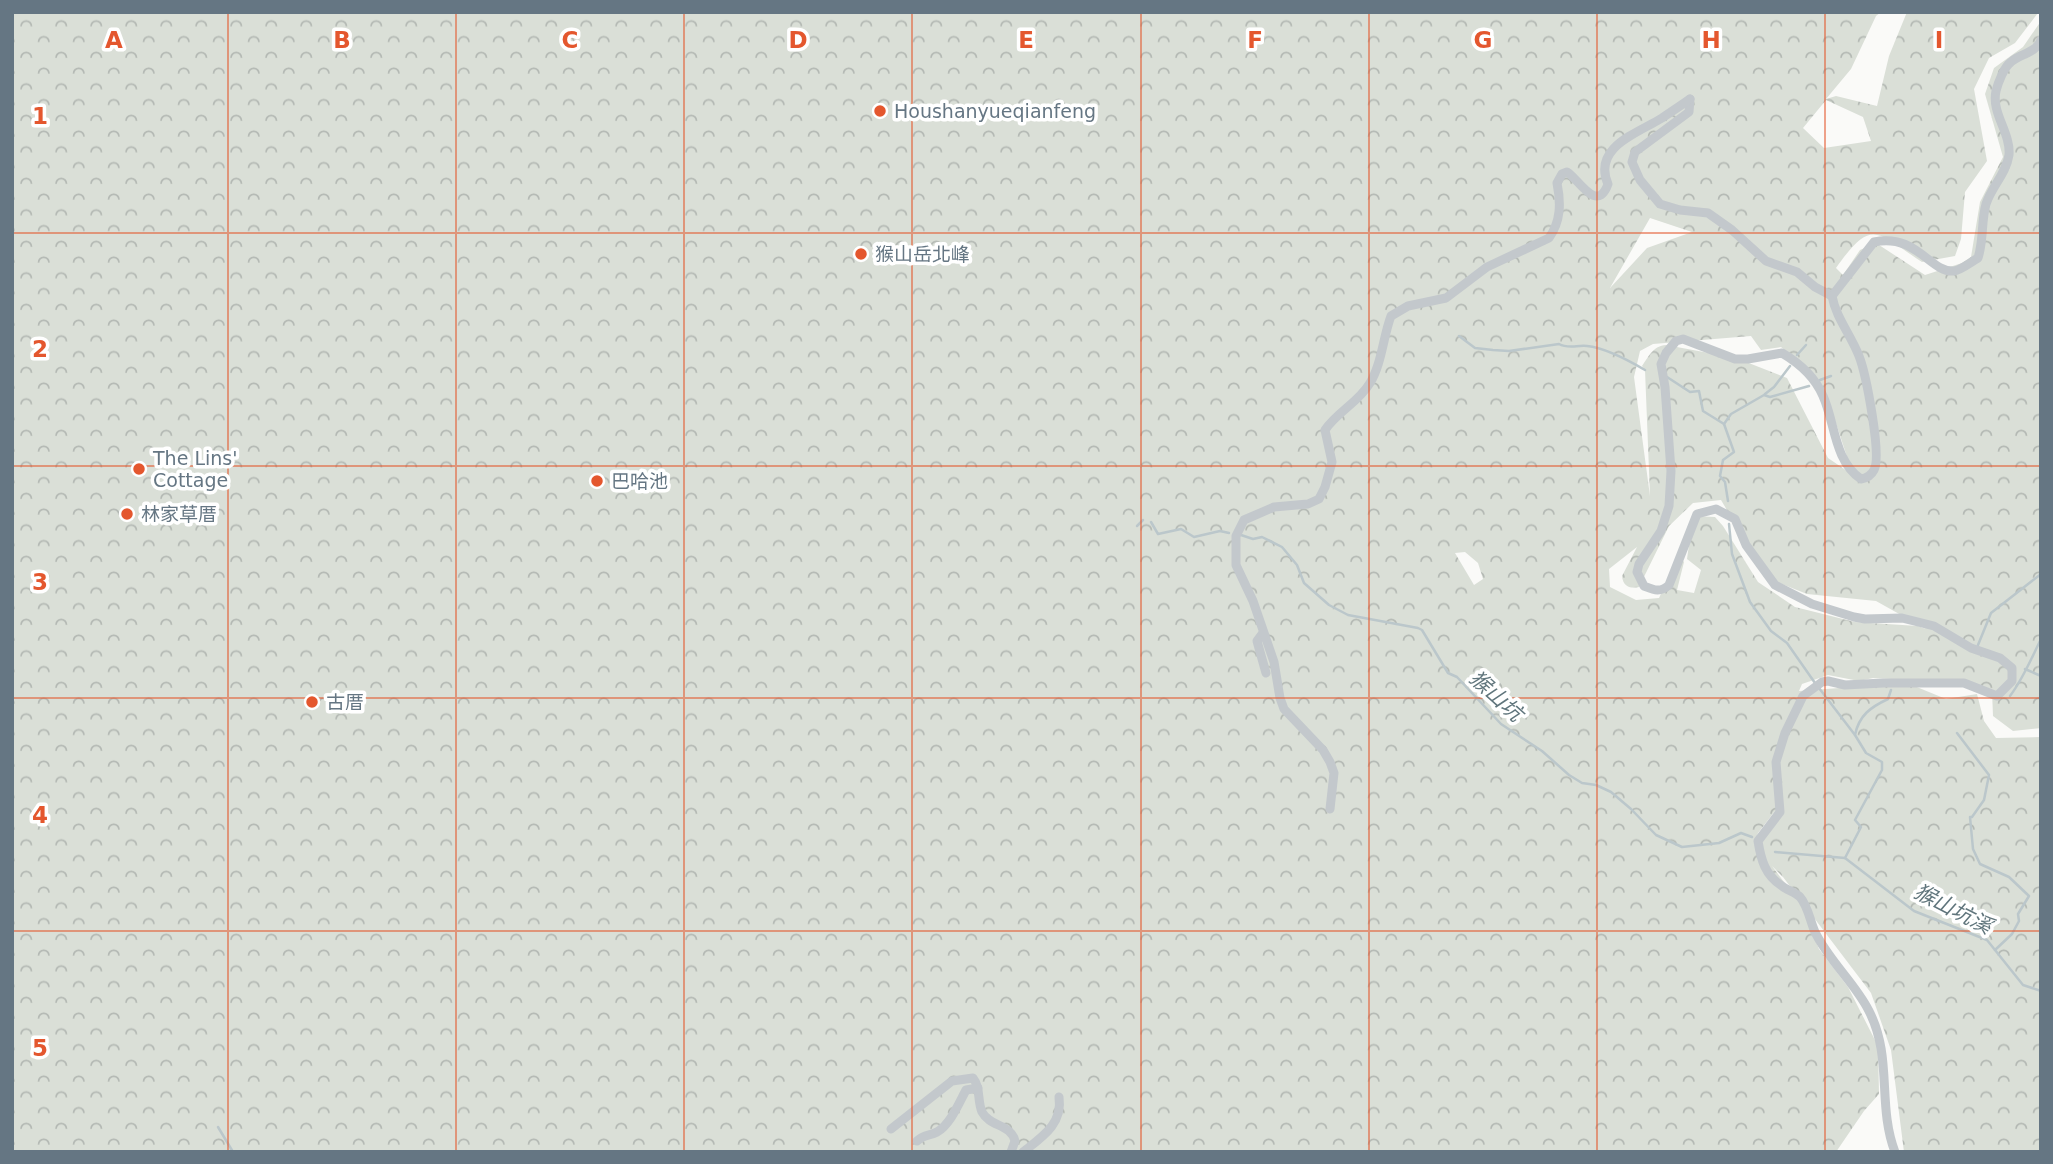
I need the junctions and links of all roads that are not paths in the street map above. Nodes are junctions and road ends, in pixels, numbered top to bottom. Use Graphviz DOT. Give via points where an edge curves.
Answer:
graph roads {
  1 [pos="2041,40"];
  2 [pos="1832,296"];
  3 [pos="1264,633"];
  4 [pos="1266,673"];
  5 [pos="1330,809"];
  6 [pos="978,1088"];
  7 [pos="1059,1097"];
  8 [pos="891,1129"];
  9 [pos="917,1141"];
  10 [pos="1011,1152"];
  11 [pos="1023,1152"];
  12 [pos="1895,1152"];
  1 -- 2 [label="street" via="2039,46 2010,62 1996,93 2009,154 2004,174 1986,206 1978,258 1956,271 1941,270 1913,246 1874,242"];
  2 -- 3 [label="street" via="1797,272 1766,261 1708,213 1660,204 1648,192 1632,162 1635,152 1689,112 1690,99 1614,147 1605,167 1608,184 1601,194 1590,194 1572,174 1562,174 1557,183 1559,213 1549,238 1487,267 1446,298 1408,306 1391,316 1371,382 1325,430 1332,462 1319,499 1286,504 1244,520 1236,536 1236,565"];
  2 -- 12 [label="street" via="1861,361 1870,400 1875,469 1861,479 1851,471 1822,394 1799,363 1782,353 1735,359 1683,339 1676,341 1661,364 1670,506 1637,572 1644,586 1664,589 1697,514 1716,509 1735,519 1746,545 1775,585 1812,604 1854,617 1902,618 1934,626 1971,648 2000,658 2013,674 1997,696 1964,683 1822,682 1803,696 1776,762 1780,812 1758,841 1761,859 1767,873 1801,898 1816,933 1872,1018 1883,1050 1889,1136"];
  3 -- 4 [label="street" via="1257,640"];
  3 -- 5 [label="street" via="1284,709 1330,762 1334,774"];
  6 -- 8 [label="street" via="973,1078 952,1081"];
  6 -- 9 [label="street" via="966,1090 939,1131"];
  6 -- 10 [label="street" via="982,1112 1012,1133"];
  7 -- 11 [label="street" via="1058,1118"];
}
